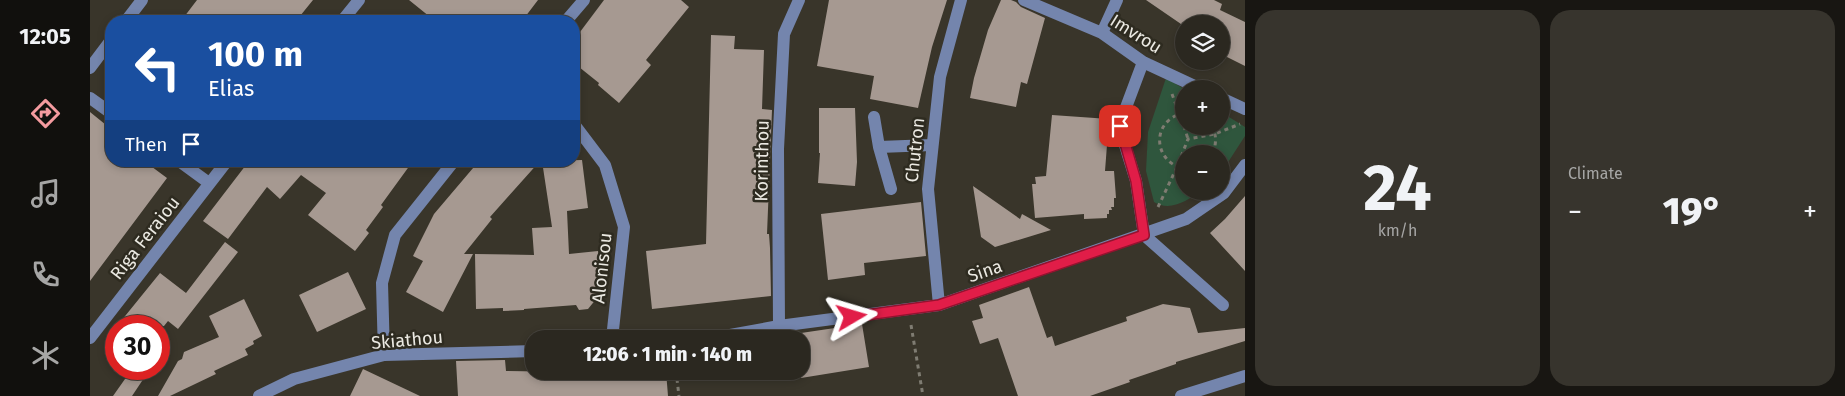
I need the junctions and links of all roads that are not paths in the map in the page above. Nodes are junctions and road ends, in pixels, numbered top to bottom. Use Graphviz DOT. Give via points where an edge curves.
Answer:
graph roads {
  1 [pos="359,0"];
  2 [pos="584,0"];
  3 [pos="799,0"];
  4 [pos="961,0"];
  5 [pos="1024,0"];
  6 [pos="1117,0"];
  7 [pos="135,2"];
  8 [pos="129,15"];
  9 [pos="347,15"];
  10 [pos="571,15"];
  11 [pos="1102,32"];
  12 [pos="105,48"];
  13 [pos="1143,62"];
  14 [pos="90,68"];
  15 [pos="1182,80"];
  16 [pos="90,98"];
  17 [pos="1230,102"];
  18 [pos="105,109"];
  19 [pos="1245,109"];
  20 [pos="874,117"];
  21 [pos="580,132"];
  22 [pos="932,145"];
  23 [pos="879,147"];
  24 [pos="1245,165"];
  25 [pos="187,167"];
  26 [pos="222,167"];
  27 [pos="449,167"];
  28 [pos="209,183"];
  29 [pos="891,189"];
  30 [pos="1144,235"];
  31 [pos="939,305"];
  32 [pos="1223,305"];
  33 [pos="779,326"];
  34 [pos="613,330"];
  35 [pos="757,330"];
  36 [pos="90,338"];
  37 [pos="525,351"];
  38 [pos="384,355"];
  39 [pos="1245,376"];
  40 [pos="260,396"];
  41 [pos="1181,396"];
  1 -- 9 [label="street"];
  2 -- 10 [label="street"];
  3 -- 33 [label="street, Korinthou" via="784,34 778,149"];
  4 -- 22 [label="street, Chutron" via="940,77"];
  5 -- 11 [label="street, Imvrou"];
  6 -- 11 [label="street"];
  7 -- 8 [label="street"];
  11 -- 13 [label="street, Imvrou"];
  12 -- 14 [label="street"];
  13 -- 15 [label="street, Imvrou"];
  13 -- 30 [label="street" via="1120,126 1136,181"];
  16 -- 18 [label="street"];
  17 -- 19 [label="street"];
  20 -- 23 [label="street"];
  21 -- 34 [label="street, Alonisou" via="606,166 624,227"];
  22 -- 23 [label="street"];
  22 -- 31 [label="street, Chutron" via="928,189"];
  23 -- 29 [label="street"];
  24 -- 30 [label="street, Sina" via="1224,193 1186,219"];
  25 -- 28 [label="street"];
  26 -- 28 [label="street, Riga Feraiou"];
  27 -- 38 [label="street" via="395,235 382,283"];
  28 -- 36 [label="street, Riga Feraiou"];
  30 -- 31 [label="street, Sina"];
  30 -- 32 [label="street"];
  31 -- 33 [label="street, Sina"];
  33 -- 35 [label="street, Sina"];
  37 -- 38 [label="street, Skiathou"];
  38 -- 40 [label="street, Skiathou" via="294,379"];
  39 -- 41 [label="street"];
}
